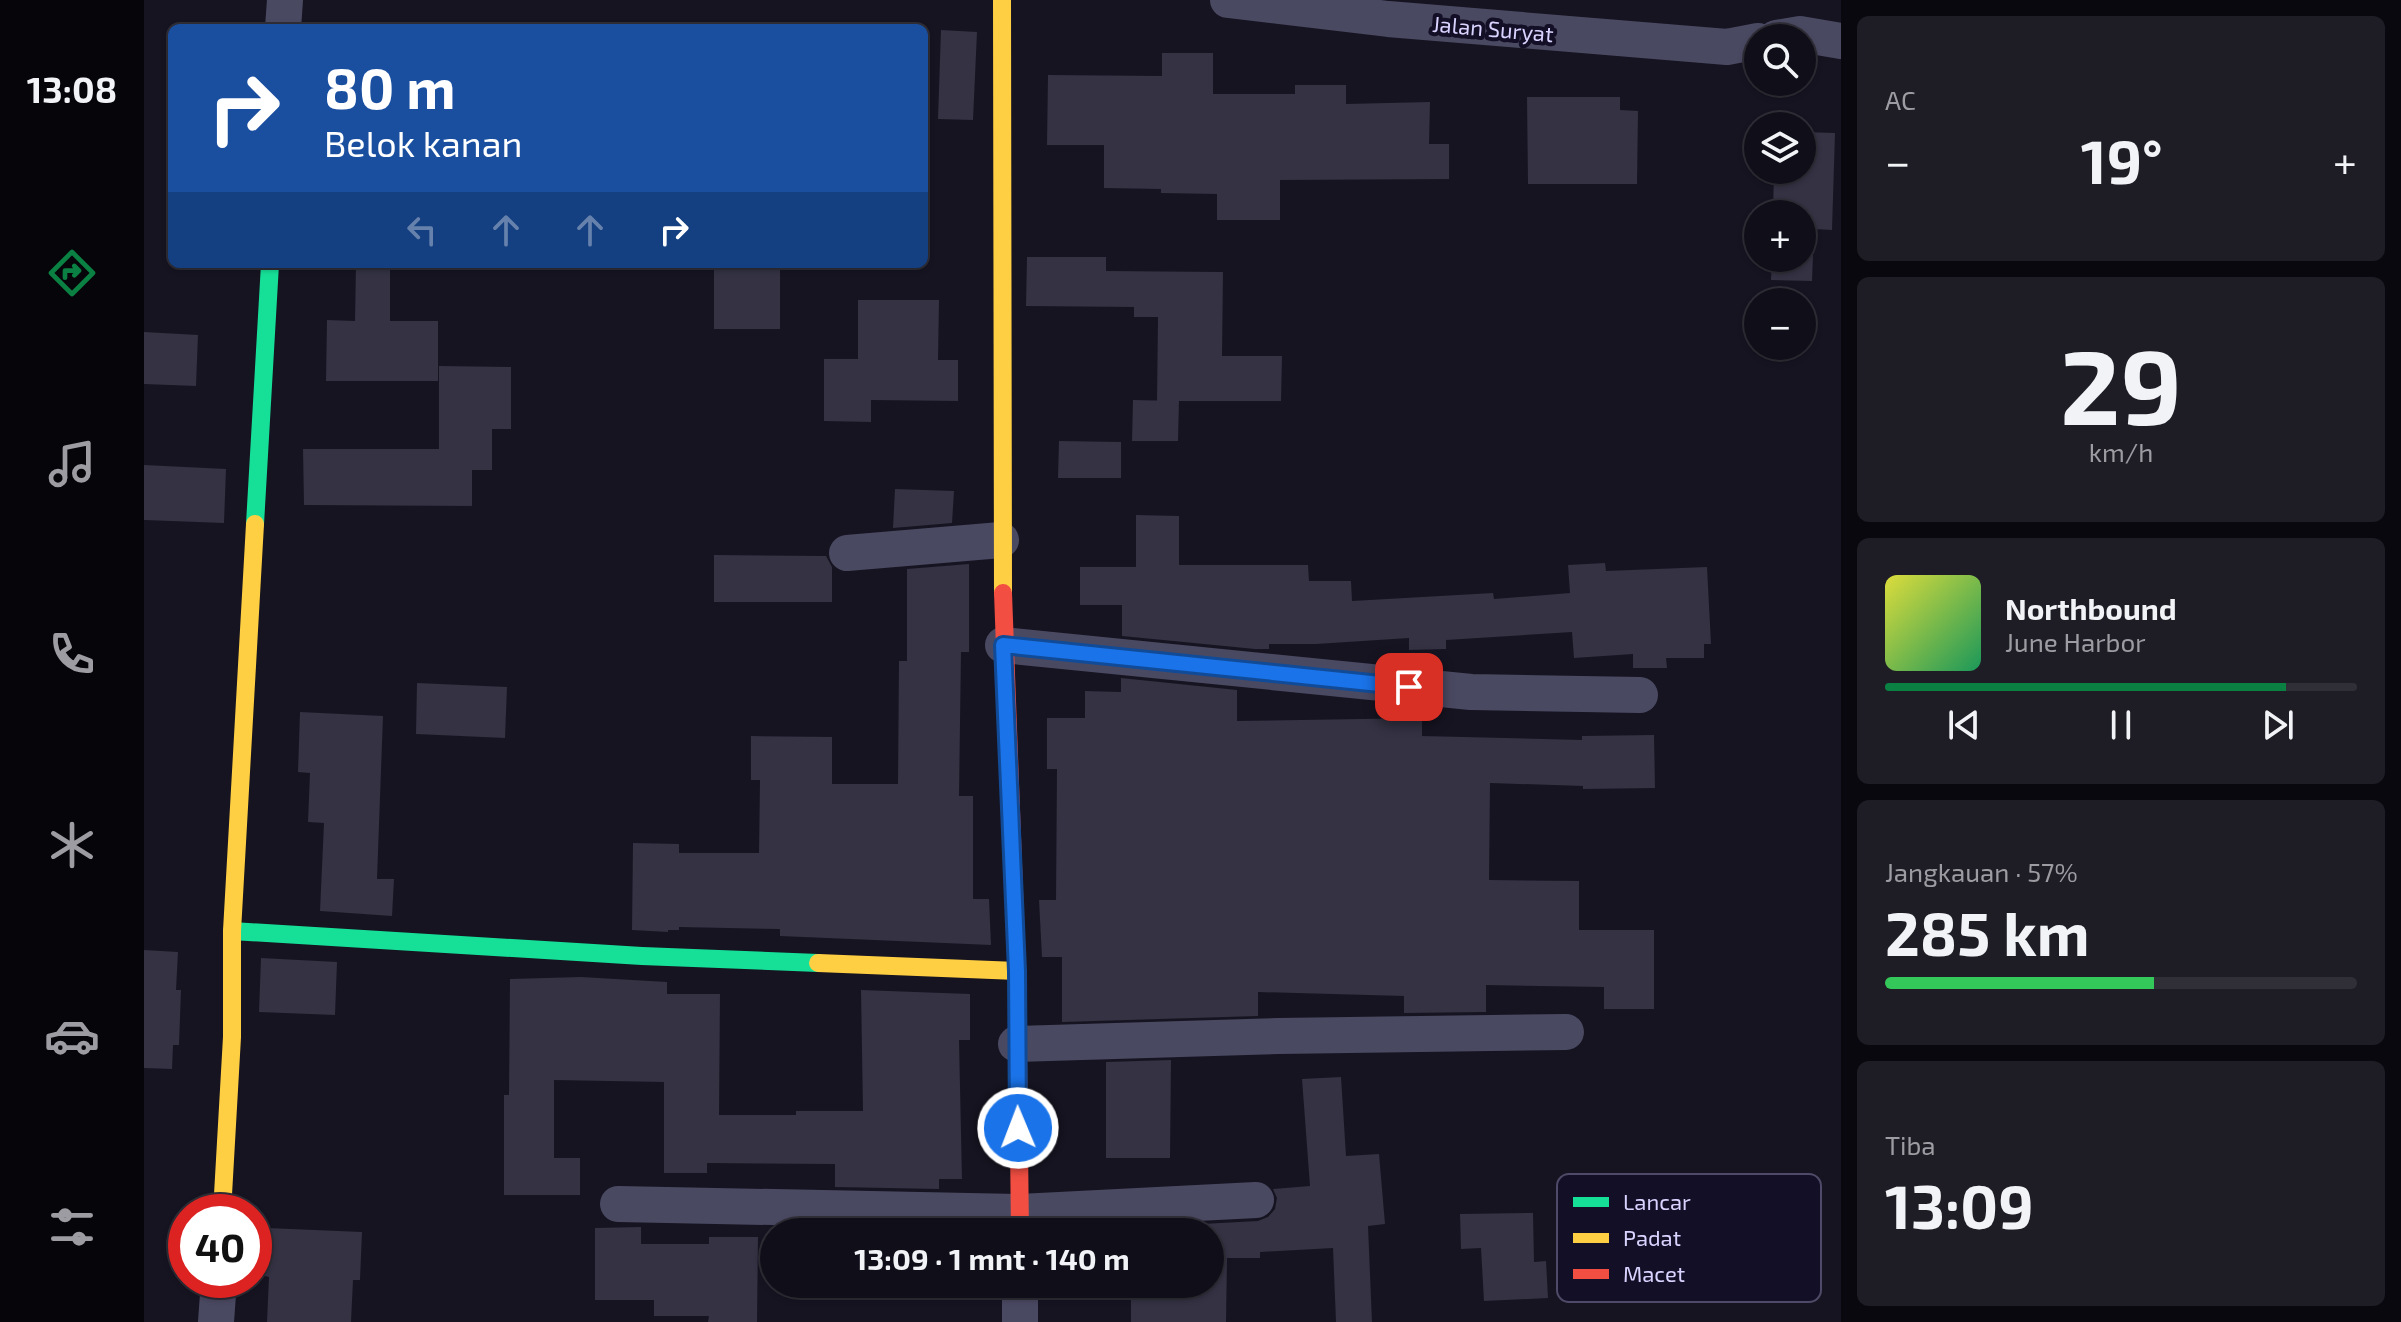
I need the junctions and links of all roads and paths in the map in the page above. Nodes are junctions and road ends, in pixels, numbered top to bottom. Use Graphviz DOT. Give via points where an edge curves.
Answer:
graph roads {
  1 [pos="285,0"];
  2 [pos="1002,0"];
  3 [pos="1228,0"];
  4 [pos="283,24"];
  5 [pos="1816,39"];
  6 [pos="1841,41"];
  7 [pos="1743,44"];
  8 [pos="270,268"];
  9 [pos="1001,540"];
  10 [pos="847,553"];
  11 [pos="1003,645"];
  12 [pos="1640,695"];
  13 [pos="232,931"];
  14 [pos="1017,971"];
  15 [pos="1566,1032"];
  16 [pos="1016,1044"];
  17 [pos="223,1194"];
  18 [pos="1256,1200"];
  19 [pos="618,1204"];
  20 [pos="931,1218"];
  21 [pos="1020,1218"];
  22 [pos="1063,1218"];
  23 [pos="218,1298"];
  24 [pos="1020,1298"];
  25 [pos="216,1322"];
  26 [pos="1020,1322"];
  1 -- 4 [label="street"];
  2 -- 9 [label="street"];
  3 -- 7 [label="street, Jalan Suryat" via="1388,19"];
  5 -- 6 [label="street"];
  8 -- 13 [label="street"];
  9 -- 10 [label="street"];
  9 -- 11 [label="street"];
  11 -- 12 [label="street" via="1471,692"];
  11 -- 14 [label="street"];
  13 -- 14 [label="street" via="642,956"];
  13 -- 17 [label="street"];
  14 -- 16 [label="street"];
  15 -- 16 [label="street"];
  16 -- 21 [label="street"];
  18 -- 22 [label="street"];
  19 -- 20 [label="street"];
  23 -- 25 [label="street"];
  24 -- 26 [label="street"];
}
